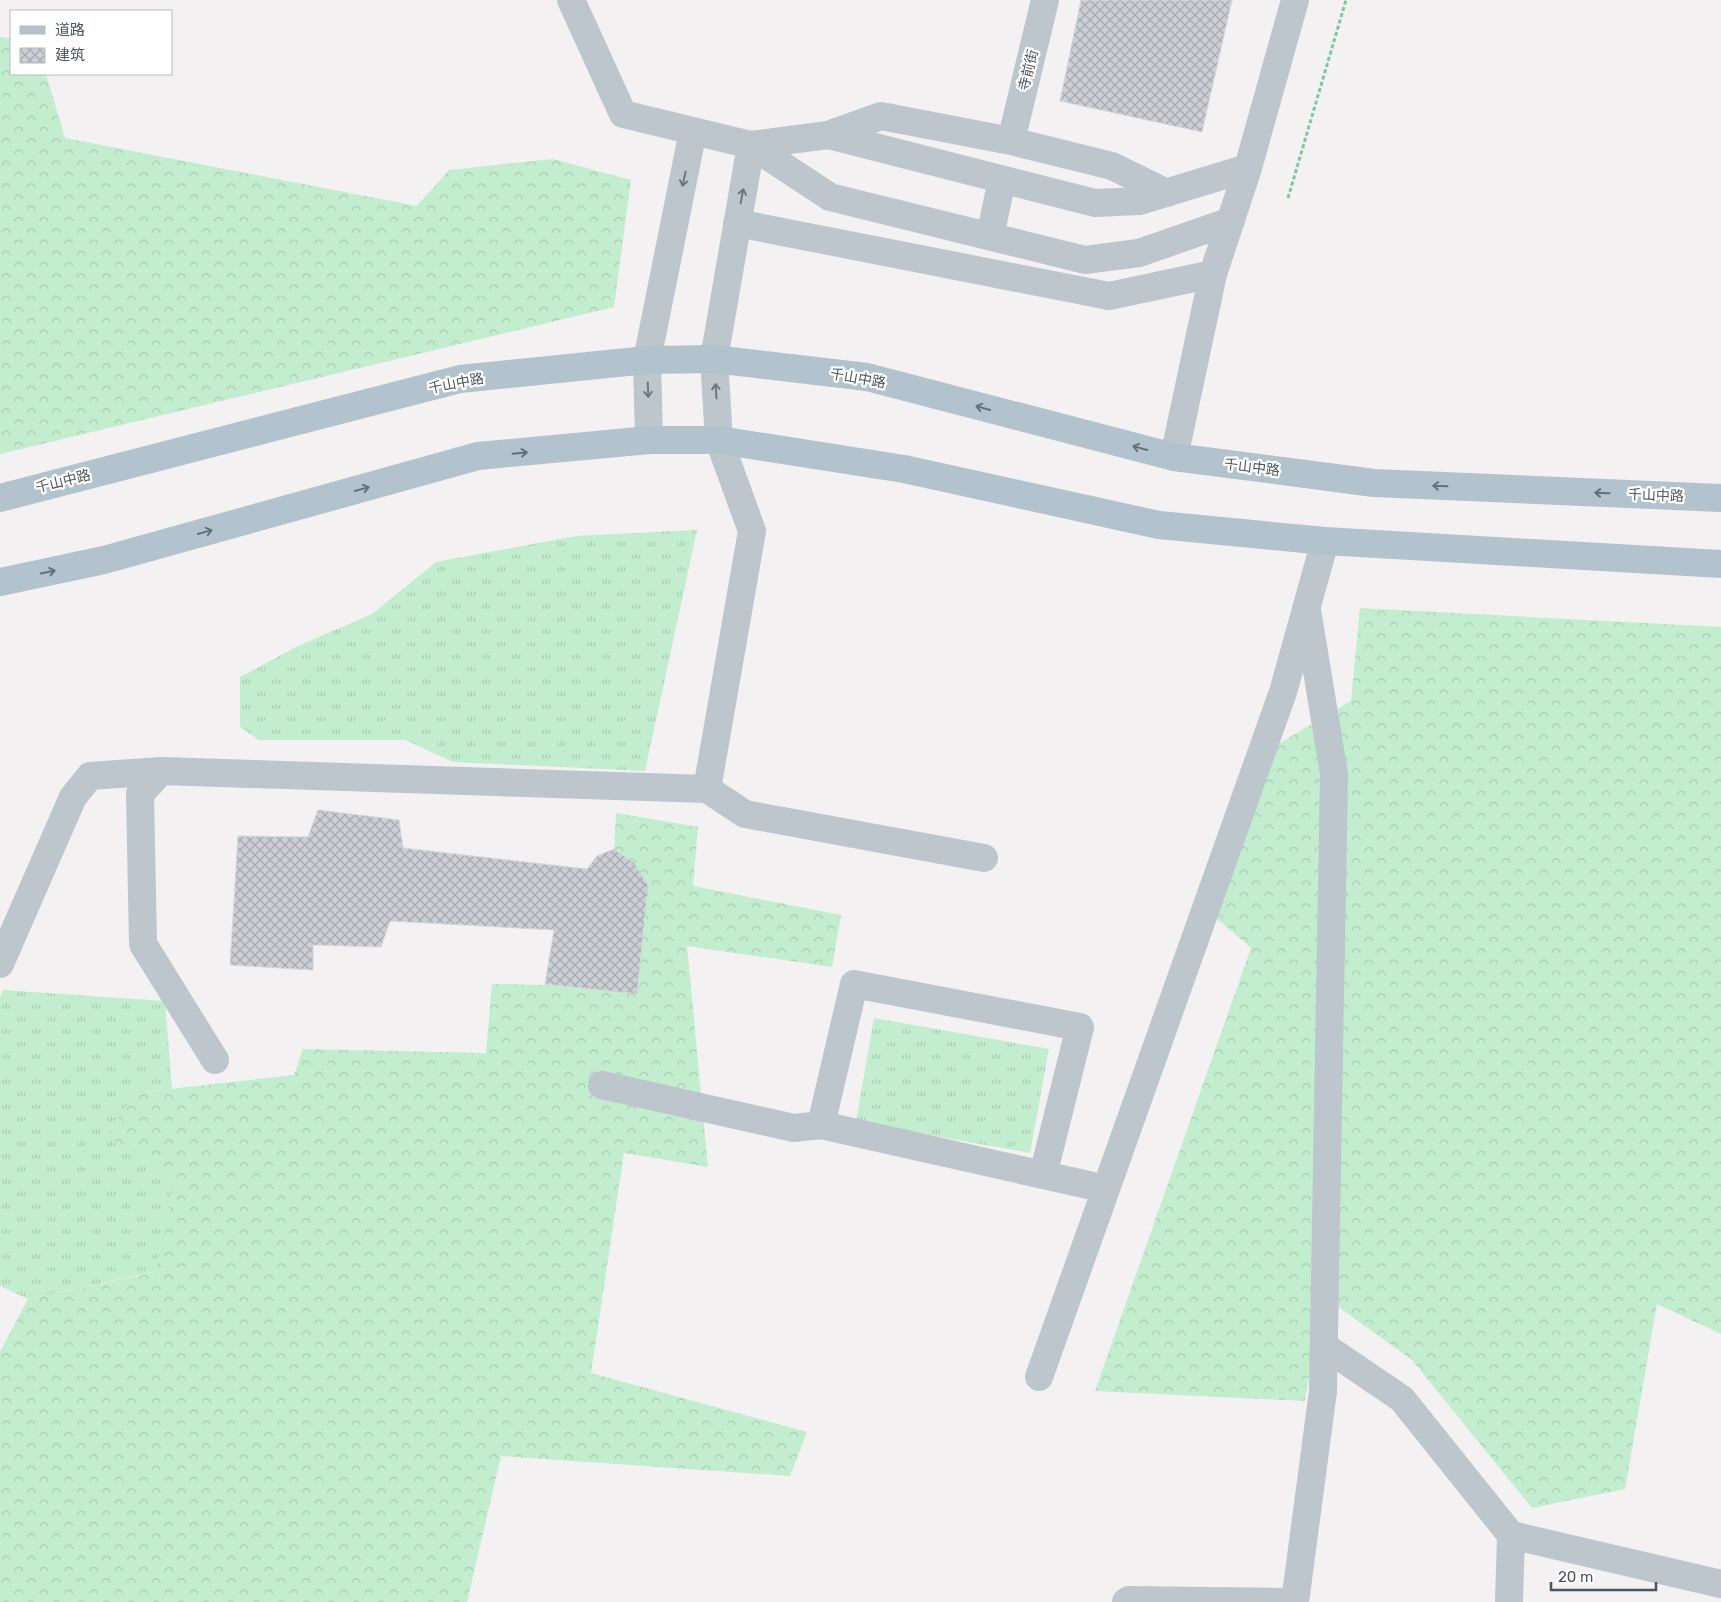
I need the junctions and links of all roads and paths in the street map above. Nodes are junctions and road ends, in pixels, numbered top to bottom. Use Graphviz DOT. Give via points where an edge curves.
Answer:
graph roads {
  1 [pos="571,0"];
  2 [pos="1045,0"];
  3 [pos="1295,0"];
  4 [pos="1346,0"];
  5 [pos="693,131"];
  6 [pos="828,135"];
  7 [pos="1011,141"];
  8 [pos="751,145"];
  9 [pos="1248,168"];
  10 [pos="1002,180"];
  11 [pos="1166,192"];
  12 [pos="1288,198"];
  13 [pos="1231,221"];
  14 [pos="737,223"];
  15 [pos="990,236"];
  16 [pos="1213,274"];
  17 [pos="714,358"];
  18 [pos="647,360"];
  19 [pos="649,440"];
  20 [pos="719,440"];
  21 [pos="1174,457"];
  22 [pos="0,498"];
  23 [pos="1721,498"];
  24 [pos="1326,541"];
  25 [pos="1721,564"];
  26 [pos="0,582"];
  27 [pos="1306,610"];
  28 [pos="161,770"];
  29 [pos="707,789"];
  30 [pos="984,858"];
  31 [pos="0,964"];
  32 [pos="215,1060"];
  33 [pos="602,1085"];
  34 [pos="821,1125"];
  35 [pos="1043,1175"];
  36 [pos="1106,1189"];
  37 [pos="1324,1346"];
  38 [pos="1039,1377"];
  39 [pos="1511,1535"];
  40 [pos="1721,1584"];
  41 [pos="1126,1602"];
  42 [pos="1288,1602"];
  43 [pos="1295,1602"];
  44 [pos="1509,1602"];
  1 -- 5 [label="street" via="624,114"];
  2 -- 7 [label="street, 寺前街"];
  3 -- 9 [label="street"];
  4 -- 12 [label="path"];
  5 -- 8 [label="street"];
  5 -- 18 [label="street, one-way"];
  6 -- 7 [label="street" via="881,116"];
  6 -- 8 [label="street"];
  6 -- 10 [label="street"];
  7 -- 11 [label="street" via="1112,166"];
  14 -- 8 [label="street, one-way"];
  8 -- 15 [label="street" via="830,197"];
  9 -- 11 [label="street"];
  9 -- 13 [label="street"];
  10 -- 11 [label="street" via="1095,203 1138,202"];
  10 -- 15 [label="street"];
  13 -- 15 [label="street" via="1140,253 1085,260"];
  13 -- 16 [label="street"];
  14 -- 16 [label="street" via="1109,296"];
  14 -- 17 [label="street"];
  16 -- 21 [label="street"];
  17 -- 18 [label="main road, 千山中路"];
  20 -- 17 [label="street, one-way"];
  21 -- 17 [label="main road, 千山中路, one-way" via="867,378"];
  18 -- 19 [label="street, one-way"];
  18 -- 22 [label="main road, 千山中路" via="460,379"];
  19 -- 20 [label="main road"];
  26 -- 19 [label="main road, one-way" via="104,560 478,456"];
  20 -- 24 [label="main road" via="904,468 1159,524"];
  20 -- 29 [label="street" via="752,531"];
  23 -- 21 [label="main road, 千山中路, one-way" via="1374,483"];
  24 -- 25 [label="main road"];
  24 -- 27 [label="street"];
  27 -- 36 [label="street" via="1283,692"];
  27 -- 37 [label="street" via="1334,774"];
  28 -- 29 [label="street"];
  28 -- 31 [label="street" via="90,776 73,797"];
  28 -- 32 [label="street" via="140,794 144,944"];
  29 -- 30 [label="street" via="744,814"];
  33 -- 34 [label="street" via="794,1128"];
  34 -- 35 [label="street"];
  34 -- 35 [label="street" via="854,984 1080,1027"];
  35 -- 36 [label="street"];
  36 -- 38 [label="street"];
  37 -- 39 [label="street" via="1402,1398"];
  37 -- 43 [label="street" via="1323,1391"];
  39 -- 40 [label="street"];
  39 -- 44 [label="street"];
  41 -- 42 [label="street"];
}
